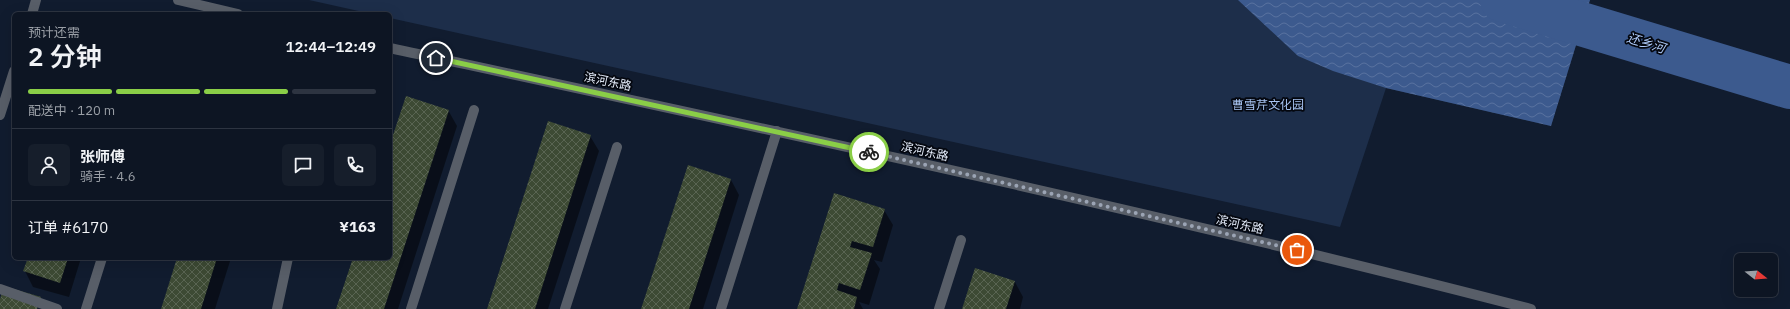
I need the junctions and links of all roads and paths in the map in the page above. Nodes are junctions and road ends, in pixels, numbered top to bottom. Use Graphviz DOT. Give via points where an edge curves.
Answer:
graph roads {
  1 [pos="36,0"];
  2 [pos="178,0"];
  3 [pos="33,12"];
  4 [pos="229,12"];
  5 [pos="392,48"];
  6 [pos="12,77"];
  7 [pos="474,110"];
  8 [pos="0,115"];
  9 [pos="777,131"];
  10 [pos="617,147"];
  11 [pos="961,240"];
  12 [pos="101,260"];
  13 [pos="288,260"];
  14 [pos="0,289"];
  15 [pos="57,309"];
  16 [pos="86,309"];
  17 [pos="277,309"];
  18 [pos="411,309"];
  19 [pos="565,309"];
  20 [pos="721,309"];
  21 [pos="939,309"];
  22 [pos="1531,309"];
  1 -- 3 [label="street"];
  2 -- 4 [label="street"];
  5 -- 9 [label="street, 滨河东路"];
  6 -- 8 [label="street"];
  7 -- 18 [label="street"];
  9 -- 20 [label="street"];
  9 -- 22 [label="street, 滨河东路" via="1358,264"];
  10 -- 19 [label="street"];
  11 -- 21 [label="street"];
  12 -- 16 [label="street"];
  13 -- 17 [label="street"];
  14 -- 15 [label="street"];
}
